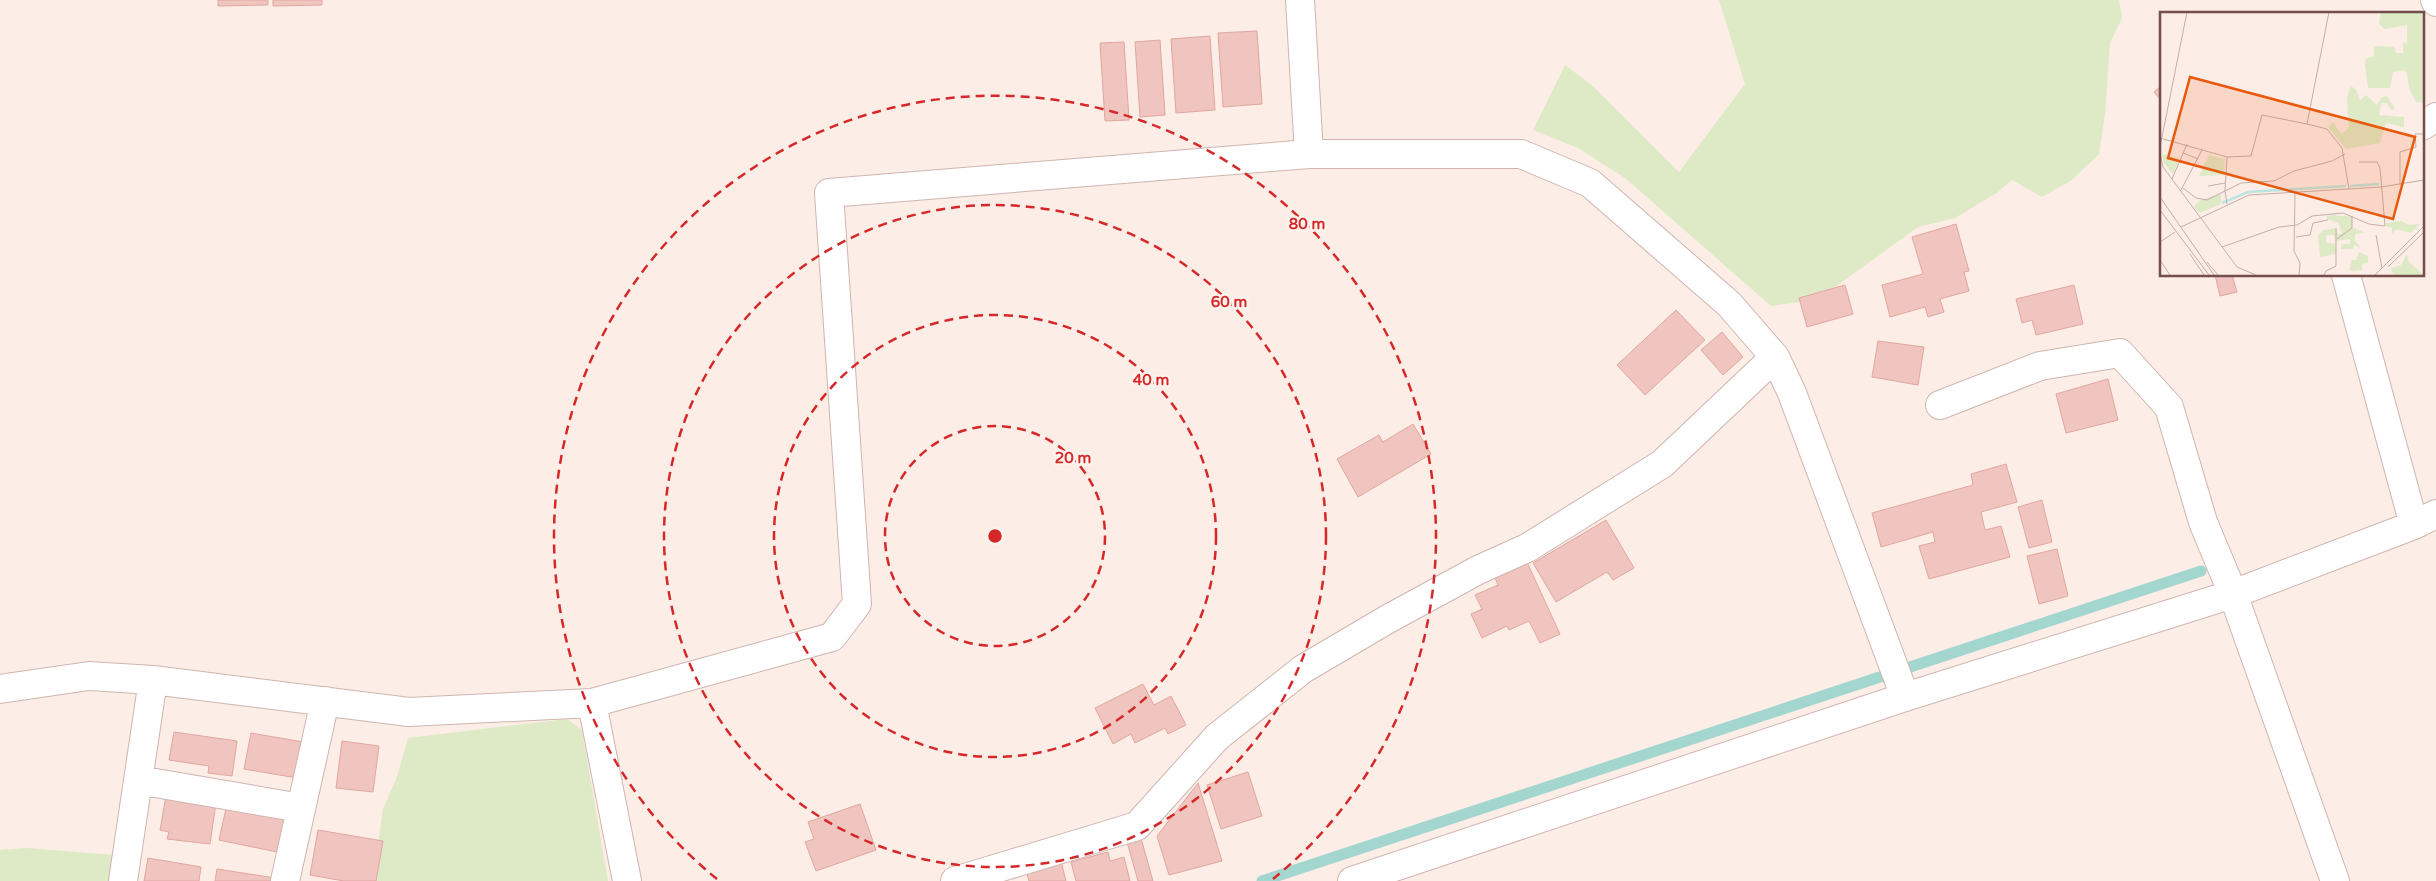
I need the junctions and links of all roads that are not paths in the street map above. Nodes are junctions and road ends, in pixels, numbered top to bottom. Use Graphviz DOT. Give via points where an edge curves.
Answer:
graph roads {
  1 [pos="1300,0"];
  2 [pos="2436,117"];
  3 [pos="2424,125"];
  4 [pos="1308,154"];
  5 [pos="2346,276"];
  6 [pos="1775,356"];
  7 [pos="1940,405"];
  8 [pos="2425,520"];
  9 [pos="2233,594"];
  10 [pos="153,680"];
  11 [pos="0,689"];
  12 [pos="1906,697"];
  13 [pos="325,702"];
  14 [pos="592,703"];
  15 [pos="138,780"];
  16 [pos="301,808"];
  17 [pos="1379,877"];
  18 [pos="123,881"];
  19 [pos="285,881"];
  20 [pos="627,881"];
  21 [pos="955,881"];
  22 [pos="1352,881"];
  23 [pos="2335,881"];
  1 -- 4 [label="street"];
  2 -- 3 [label="street"];
  4 -- 6 [label="street" via="1521,154 1590,183 1729,304"];
  4 -- 14 [label="street" via="829,193 857,604 832,636"];
  5 -- 8 [label="street"];
  6 -- 12 [label="street" via="1792,393"];
  6 -- 21 [label="street" via="1662,464 1527,548 1470,574 1302,669 1217,736 1137,826"];
  7 -- 9 [label="street" via="2040,366 2120,353 2169,407 2203,522"];
  8 -- 9 [label="street"];
  9 -- 12 [label="street"];
  9 -- 23 [label="street"];
  10 -- 11 [label="street" via="89,676"];
  10 -- 13 [label="street"];
  10 -- 15 [label="street"];
  12 -- 17 [label="street"];
  13 -- 14 [label="street" via="409,712"];
  13 -- 16 [label="street"];
  14 -- 20 [label="street"];
  15 -- 16 [label="street"];
  15 -- 18 [label="street"];
  16 -- 19 [label="street"];
  17 -- 22 [label="street"];
}
